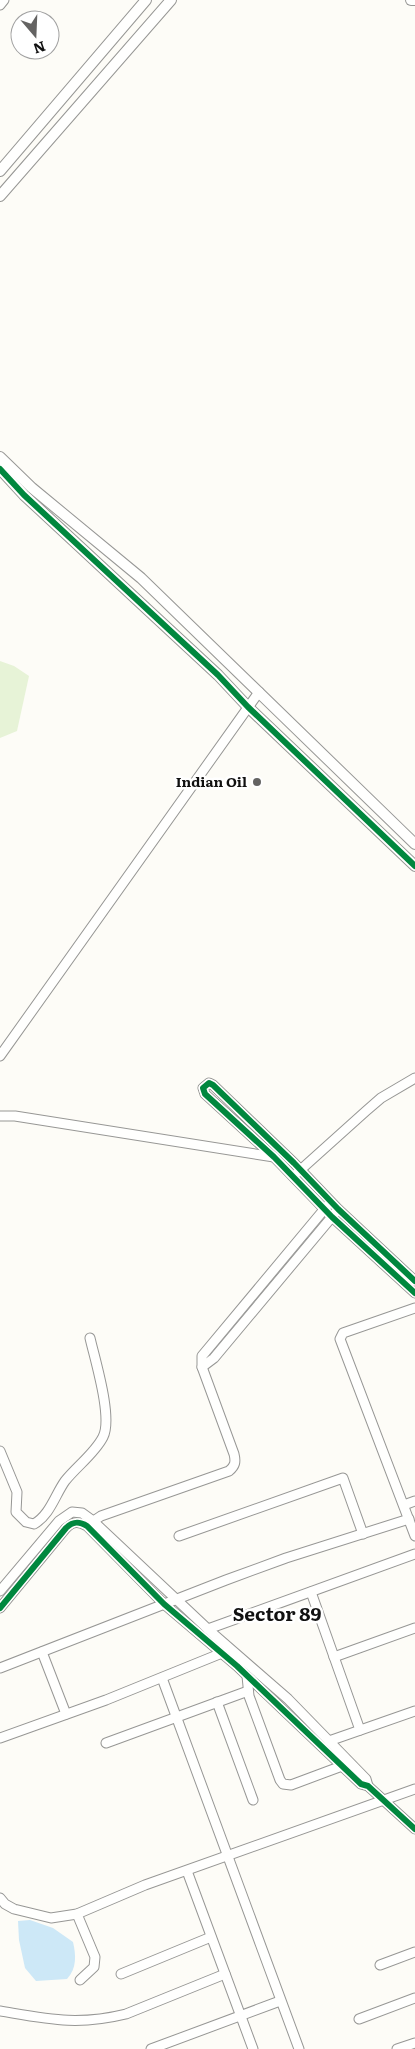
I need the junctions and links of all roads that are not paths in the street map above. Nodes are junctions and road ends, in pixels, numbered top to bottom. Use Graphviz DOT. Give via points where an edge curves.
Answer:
graph roads {
  1 [pos="4,0"];
  2 [pos="146,0"];
  3 [pos="171,0"];
  4 [pos="0,5"];
  5 [pos="0,171"];
  6 [pos="0,196"];
  7 [pos="0,457"];
  8 [pos="0,469"];
  9 [pos="260,693"];
  10 [pos="252,711"];
  11 [pos="415,844"];
  12 [pos="415,866"];
  13 [pos="0,1056"];
  14 [pos="415,1078"];
  15 [pos="0,1116"];
  16 [pos="274,1156"];
  17 [pos="301,1170"];
  18 [pos="293,1176"];
  19 [pos="328,1206"];
  20 [pos="338,1209"];
  21 [pos="332,1217"];
  22 [pos="415,1280"];
  23 [pos="415,1293"];
  24 [pos="415,1308"];
  25 [pos="90,1338"];
  26 [pos="202,1367"];
  27 [pos="0,1450"];
  28 [pos="415,1501"];
  29 [pos="404,1505"];
  30 [pos="72,1512"];
  31 [pos="409,1519"];
  32 [pos="75,1522"];
  33 [pos="90,1524"];
  34 [pos="363,1534"];
  35 [pos="179,1536"];
  36 [pos="415,1536"];
  37 [pos="415,1554"];
  38 [pos="0,1592"];
  39 [pos="311,1592"];
  40 [pos="175,1598"];
  41 [pos="164,1604"];
  42 [pos="0,1608"];
  43 [pos="415,1628"];
  44 [pos="208,1629"];
  45 [pos="42,1652"];
  46 [pos="222,1653"];
  47 [pos="334,1657"];
  48 [pos="0,1668"];
  49 [pos="247,1676"];
  50 [pos="162,1678"];
  51 [pos="248,1691"];
  52 [pos="217,1702"];
  53 [pos="415,1711"];
  54 [pos="66,1714"];
  55 [pos="176,1718"];
  56 [pos="360,1730"];
  57 [pos="0,1738"];
  58 [pos="330,1741"];
  59 [pos="106,1743"];
  60 [pos="342,1766"];
  61 [pos="368,1786"];
  62 [pos="415,1789"];
  63 [pos="253,1800"];
  64 [pos="384,1800"];
  65 [pos="415,1830"];
  66 [pos="228,1857"];
  67 [pos="187,1871"];
  68 [pos="0,1898"];
  69 [pos="77,1914"];
  70 [pos="211,1937"];
  71 [pos="415,1952"];
  72 [pos="380,1965"];
  73 [pos="121,1974"];
  74 [pos="225,1974"];
  75 [pos="80,1980"];
  76 [pos="415,1998"];
  77 [pos="280,2001"];
  78 [pos="0,2011"];
  79 [pos="240,2016"];
  80 [pos="358,2019"];
  81 [pos="415,2043"];
  82 [pos="151,2049"];
  83 [pos="253,2049"];
  84 [pos="299,2049"];
  85 [pos="398,2049"];
  1 -- 4 [label="street"];
  2 -- 5 [label="street"];
  3 -- 6 [label="street"];
  7 -- 9 [label="street" via="32,488 142,578"];
  8 -- 10 [label="street"];
  9 -- 10 [label="street"];
  9 -- 11 [label="street"];
  10 -- 12 [label="street"];
  10 -- 13 [label="street"];
  14 -- 17 [label="street" via="371,1106"];
  15 -- 16 [label="street"];
  16 -- 17 [label="street" via="205,1094 205,1085 213,1085"];
  16 -- 18 [label="street"];
  17 -- 18 [label="street"];
  17 -- 19 [label="street"];
  18 -- 19 [label="street"];
  19 -- 20 [label="street"];
  19 -- 21 [label="street"];
  19 -- 26 [label="street" via="204,1351"];
  20 -- 21 [label="street"];
  20 -- 22 [label="street"];
  21 -- 23 [label="street"];
  21 -- 26 [label="street" via="214,1358"];
  24 -- 29 [label="street" via="343,1333 340,1339"];
  25 -- 27 [label="street" via="104,1400 107,1430 34,1524 26,1522 16,1512 17,1492"];
  26 -- 33 [label="street" via="236,1460 234,1467"];
  28 -- 29 [label="street"];
  29 -- 31 [label="street"];
  30 -- 32 [label="street"];
  30 -- 33 [label="street" via="82,1513"];
  30 -- 38 [label="street" via="59,1521"];
  31 -- 34 [label="street"];
  31 -- 36 [label="street"];
  32 -- 33 [label="street"];
  32 -- 42 [label="street" via="66,1528"];
  33 -- 40 [label="street"];
  33 -- 41 [label="street"];
  34 -- 35 [label="street" via="343,1478"];
  34 -- 40 [label="street"];
  37 -- 39 [label="street"];
  39 -- 44 [label="street"];
  39 -- 47 [label="street"];
  40 -- 41 [label="street"];
  40 -- 44 [label="street"];
  41 -- 45 [label="street"];
  41 -- 46 [label="street"];
  43 -- 47 [label="street"];
  44 -- 58 [label="street" via="288,1699"];
  45 -- 48 [label="street"];
  45 -- 54 [label="street"];
  46 -- 49 [label="street"];
  46 -- 50 [label="street"];
  47 -- 56 [label="street"];
  49 -- 51 [label="street"];
  49 -- 60 [label="street"];
  50 -- 54 [label="street"];
  50 -- 55 [label="street"];
  51 -- 52 [label="street"];
  51 -- 60 [label="street" via="283,1784 292,1785"];
  52 -- 55 [label="street"];
  52 -- 63 [label="street"];
  53 -- 56 [label="street"];
  54 -- 57 [label="street"];
  55 -- 59 [label="street"];
  55 -- 66 [label="street"];
  56 -- 58 [label="street"];
  58 -- 61 [label="street" via="366,1779"];
  60 -- 61 [label="street" via="361,1784"];
  61 -- 64 [label="street"];
  62 -- 64 [label="street"];
  64 -- 65 [label="street"];
  64 -- 66 [label="street"];
  66 -- 67 [label="street"];
  66 -- 77 [label="street"];
  67 -- 69 [label="street"];
  67 -- 70 [label="street"];
  68 -- 69 [label="street" via="14,1909 51,1918"];
  69 -- 75 [label="street" via="95,1957 94,1967"];
  70 -- 73 [label="street"];
  70 -- 74 [label="street"];
  71 -- 72 [label="street"];
  74 -- 78 [label="street" via="126,2014 86,2022"];
  74 -- 79 [label="street"];
  76 -- 80 [label="street"];
  77 -- 79 [label="street"];
  77 -- 84 [label="street"];
  79 -- 82 [label="street"];
  79 -- 83 [label="street"];
  81 -- 85 [label="street"];
}
